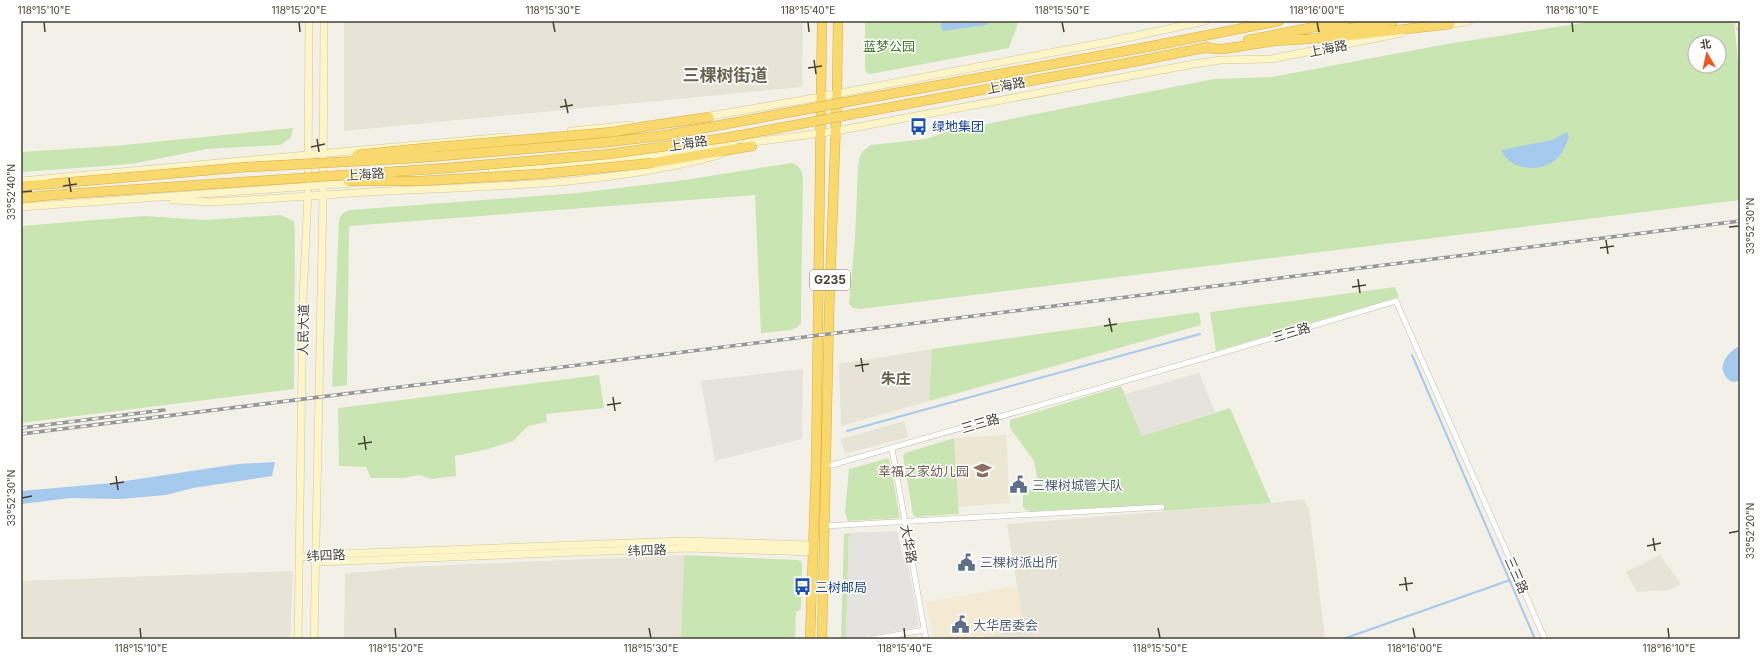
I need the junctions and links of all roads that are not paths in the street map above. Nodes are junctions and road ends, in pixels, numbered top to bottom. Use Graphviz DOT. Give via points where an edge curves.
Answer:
graph roads {
  1 [pos="309,21"];
  2 [pos="324,21"];
  3 [pos="822,21"];
  4 [pos="838,21"];
  5 [pos="1205,21"];
  6 [pos="1250,21"];
  7 [pos="1279,21"];
  8 [pos="1345,21"];
  9 [pos="1393,21"];
  10 [pos="1470,21"];
  11 [pos="1739,21"];
  12 [pos="1450,24"];
  13 [pos="1740,27"];
  14 [pos="1195,38"];
  15 [pos="1275,41"];
  16 [pos="1202,48"];
  17 [pos="837,93"];
  18 [pos="820,97"];
  19 [pos="709,117"];
  20 [pos="836,131"];
  21 [pos="820,133"];
  22 [pos="809,136"];
  23 [pos="752,146"];
  24 [pos="322,153"];
  25 [pos="308,154"];
  26 [pos="247,167"];
  27 [pos="21,181"];
  28 [pos="207,184"];
  29 [pos="21,186"];
  30 [pos="322,186"];
  31 [pos="308,187"];
  32 [pos="323,196"];
  33 [pos="308,197"];
  34 [pos="21,198"];
  35 [pos="147,198"];
  36 [pos="21,208"];
  37 [pos="892,449"];
  38 [pos="832,465"];
  39 [pos="1162,506"];
  40 [pos="905,521"];
  41 [pos="826,526"];
  42 [pos="813,549"];
  43 [pos="300,555"];
  44 [pos="316,558"];
  45 [pos="924,630"];
  46 [pos="298,639"];
  47 [pos="314,639"];
  48 [pos="810,639"];
  49 [pos="822,639"];
  50 [pos="872,639"];
  51 [pos="926,639"];
  52 [pos="1545,639"];
  1 -- 25 [label="main road, 人民大道"];
  2 -- 24 [label="main road, 人民大道"];
  3 -- 18 [label="highway, G235"];
  4 -- 17 [label="highway, G235"];
  5 -- 17 [label="main road, 上海路"];
  6 -- 14 [label="highway"];
  7 -- 14 [label="highway, 上海路"];
  8 -- 16 [label="highway, 上海路"];
  9 -- 15 [label="highway"];
  10 -- 12 [label="main road, 上海路"];
  11 -- 13 [label="main road"];
  12 -- 15 [label="highway" via="1337,37"];
  12 -- 20 [label="main road, 上海路" via="1271,59 1221,60 1194,64"];
  14 -- 26 [label="highway, 上海路, bridge" via="666,135 424,157"];
  15 -- 16 [label="highway" via="1223,49"];
  16 -- 28 [label="highway, 上海路, bridge" via="669,146 462,167"];
  17 -- 18 [label="main road, 上海路"];
  17 -- 20 [label="highway, G235"];
  18 -- 19 [label="main road, 上海路"];
  18 -- 21 [label="highway, G235"];
  19 -- 24 [label="main road, 上海路"];
  19 -- 26 [label="highway, bridge" via="613,132"];
  20 -- 21 [label="main road, 上海路"];
  20 -- 41 [label="highway, G235" via="829,315"];
  21 -- 22 [label="main road, 上海路"];
  21 -- 42 [label="highway, G235"];
  22 -- 23 [label="main road, 上海路"];
  22 -- 30 [label="main road, 上海路" via="562,167"];
  23 -- 28 [label="highway, bridge" via="652,163 540,174 420,181 355,180 273,186"];
  23 -- 32 [label="main road, 上海路" via="690,163 559,182"];
  24 -- 25 [label="main road, 上海路"];
  24 -- 30 [label="main road, 人民大道"];
  25 -- 27 [label="main road, 上海路"];
  25 -- 31 [label="main road, 人民大道"];
  26 -- 29 [label="highway, 上海路, bridge"];
  28 -- 34 [label="highway, 上海路, bridge"];
  30 -- 31 [label="main road, 上海路"];
  30 -- 32 [label="main road, 人民大道"];
  31 -- 33 [label="main road, 人民大道"];
  31 -- 35 [label="main road, 上海路"];
  32 -- 33 [label="main road, 上海路"];
  32 -- 44 [label="main road, 人民大道"];
  33 -- 35 [label="main road, 上海路" via="210,202"];
  33 -- 43 [label="main road, 人民大道" via="303,298"];
  35 -- 36 [label="main road, 上海路"];
  37 -- 38 [label="street, 三三路"];
  37 -- 40 [label="street, 大华路"];
  37 -- 52 [label="street, 三三路" via="1396,301"];
  39 -- 40 [label="street"];
  40 -- 41 [label="street"];
  40 -- 45 [label="street, 大华路"];
  41 -- 49 [label="highway, G235"];
  42 -- 44 [label="main road, 纬四路" via="683,541"];
  42 -- 48 [label="highway, G235"];
  43 -- 44 [label="main road, 纬四路"];
  43 -- 46 [label="main road, 人民大道"];
  44 -- 47 [label="main road, 人民大道"];
  45 -- 50 [label="street"];
  45 -- 51 [label="street, 大华路"];
}
